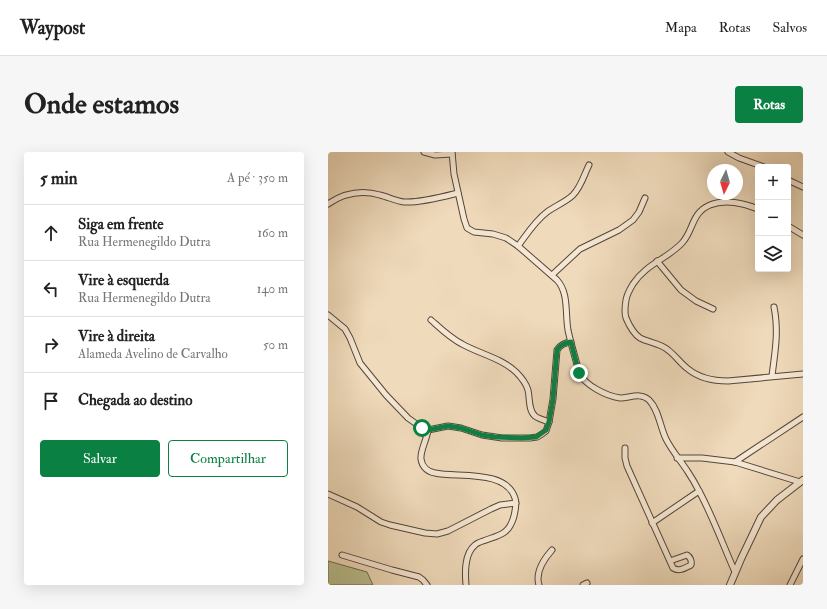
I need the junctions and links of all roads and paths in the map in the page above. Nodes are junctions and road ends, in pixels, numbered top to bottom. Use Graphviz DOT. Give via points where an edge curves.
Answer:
graph roads {
  1 [pos="424,152"];
  2 [pos="728,152"];
  3 [pos="452,153"];
  4 [pos="756,164"];
  5 [pos="589,165"];
  6 [pos="791,181"];
  7 [pos="803,187"];
  8 [pos="458,193"];
  9 [pos="645,198"];
  10 [pos="328,204"];
  11 [pos="755,208"];
  12 [pos="791,228"];
  13 [pos="803,235"];
  14 [pos="518,246"];
  15 [pos="657,261"];
  16 [pos="552,276"];
  17 [pos="774,307"];
  18 [pos="713,309"];
  19 [pos="328,315"];
  20 [pos="431,320"];
  21 [pos="571,342"];
  22 [pos="803,374"];
  23 [pos="772,376"];
  24 [pos="803,417"];
  25 [pos="549,422"];
  26 [pos="428,430"];
  27 [pos="625,448"];
  28 [pos="678,458"];
  29 [pos="735,462"];
  30 [pos="801,481"];
  31 [pos="699,491"];
  32 [pos="328,494"];
  33 [pos="516,503"];
  34 [pos="652,522"];
  35 [pos="552,550"];
  36 [pos="342,555"];
  37 [pos="803,559"];
  38 [pos="670,561"];
  39 [pos="735,572"];
  40 [pos="427,585"];
  41 [pos="466,585"];
  42 [pos="538,585"];
  43 [pos="730,585"];
  44 [pos="790,585"];
  1 -- 3 [label="street" via="436,155"];
  2 -- 4 [label="street"];
  3 -- 8 [label="street"];
  5 -- 14 [label="street" via="574,194 537,221"];
  6 -- 7 [label="street"];
  8 -- 10 [label="street" via="405,202 366,192 344,195"];
  8 -- 14 [label="street" via="467,228 506,238"];
  9 -- 16 [label="street" via="633,220 619,230 580,249"];
  11 -- 15 [label="street" via="729,202 712,204 696,216 683,242"];
  12 -- 13 [label="street"];
  14 -- 16 [label="street"];
  15 -- 18 [label="street" via="681,290"];
  15 -- 23 [label="street" via="641,273 626,297 625,314 637,335 662,345 688,370 704,378 728,381"];
  16 -- 21 [label="street" via="561,284 563,290"];
  17 -- 23 [label="street" via="777,333"];
  19 -- 26 [label="street" via="345,329 360,363 386,395 408,418"];
  20 -- 25 [label="street" via="461,344 511,367 528,390 533,414"];
  21 -- 25 [label="street" via="564,343 557,350"];
  21 -- 28 [label="street" via="579,373 591,386 614,397 639,396 648,399 656,412 666,440"];
  22 -- 23 [label="street"];
  24 -- 29 [label="street"];
  25 -- 26 [label="street" via="542,434 530,438 495,437 448,426"];
  26 -- 33 [label="street" via="421,457 427,470 434,473 492,479 510,489"];
  27 -- 34 [label="street" via="627,466"];
  28 -- 29 [label="street"];
  28 -- 31 [label="street"];
  29 -- 30 [label="street"];
  30 -- 39 [label="street" via="761,517"];
  31 -- 34 [label="street"];
  31 -- 39 [label="street"];
  32 -- 33 [label="street" via="385,523 425,534 441,534 500,505"];
  33 -- 41 [label="street" via="512,522 506,531 474,545 466,561"];
  34 -- 38 [label="street"];
  35 -- 42 [label="street" via="540,569"];
  36 -- 40 [label="street" via="419,577"];
  37 -- 44 [label="street"];
  39 -- 43 [label="street"];
}
